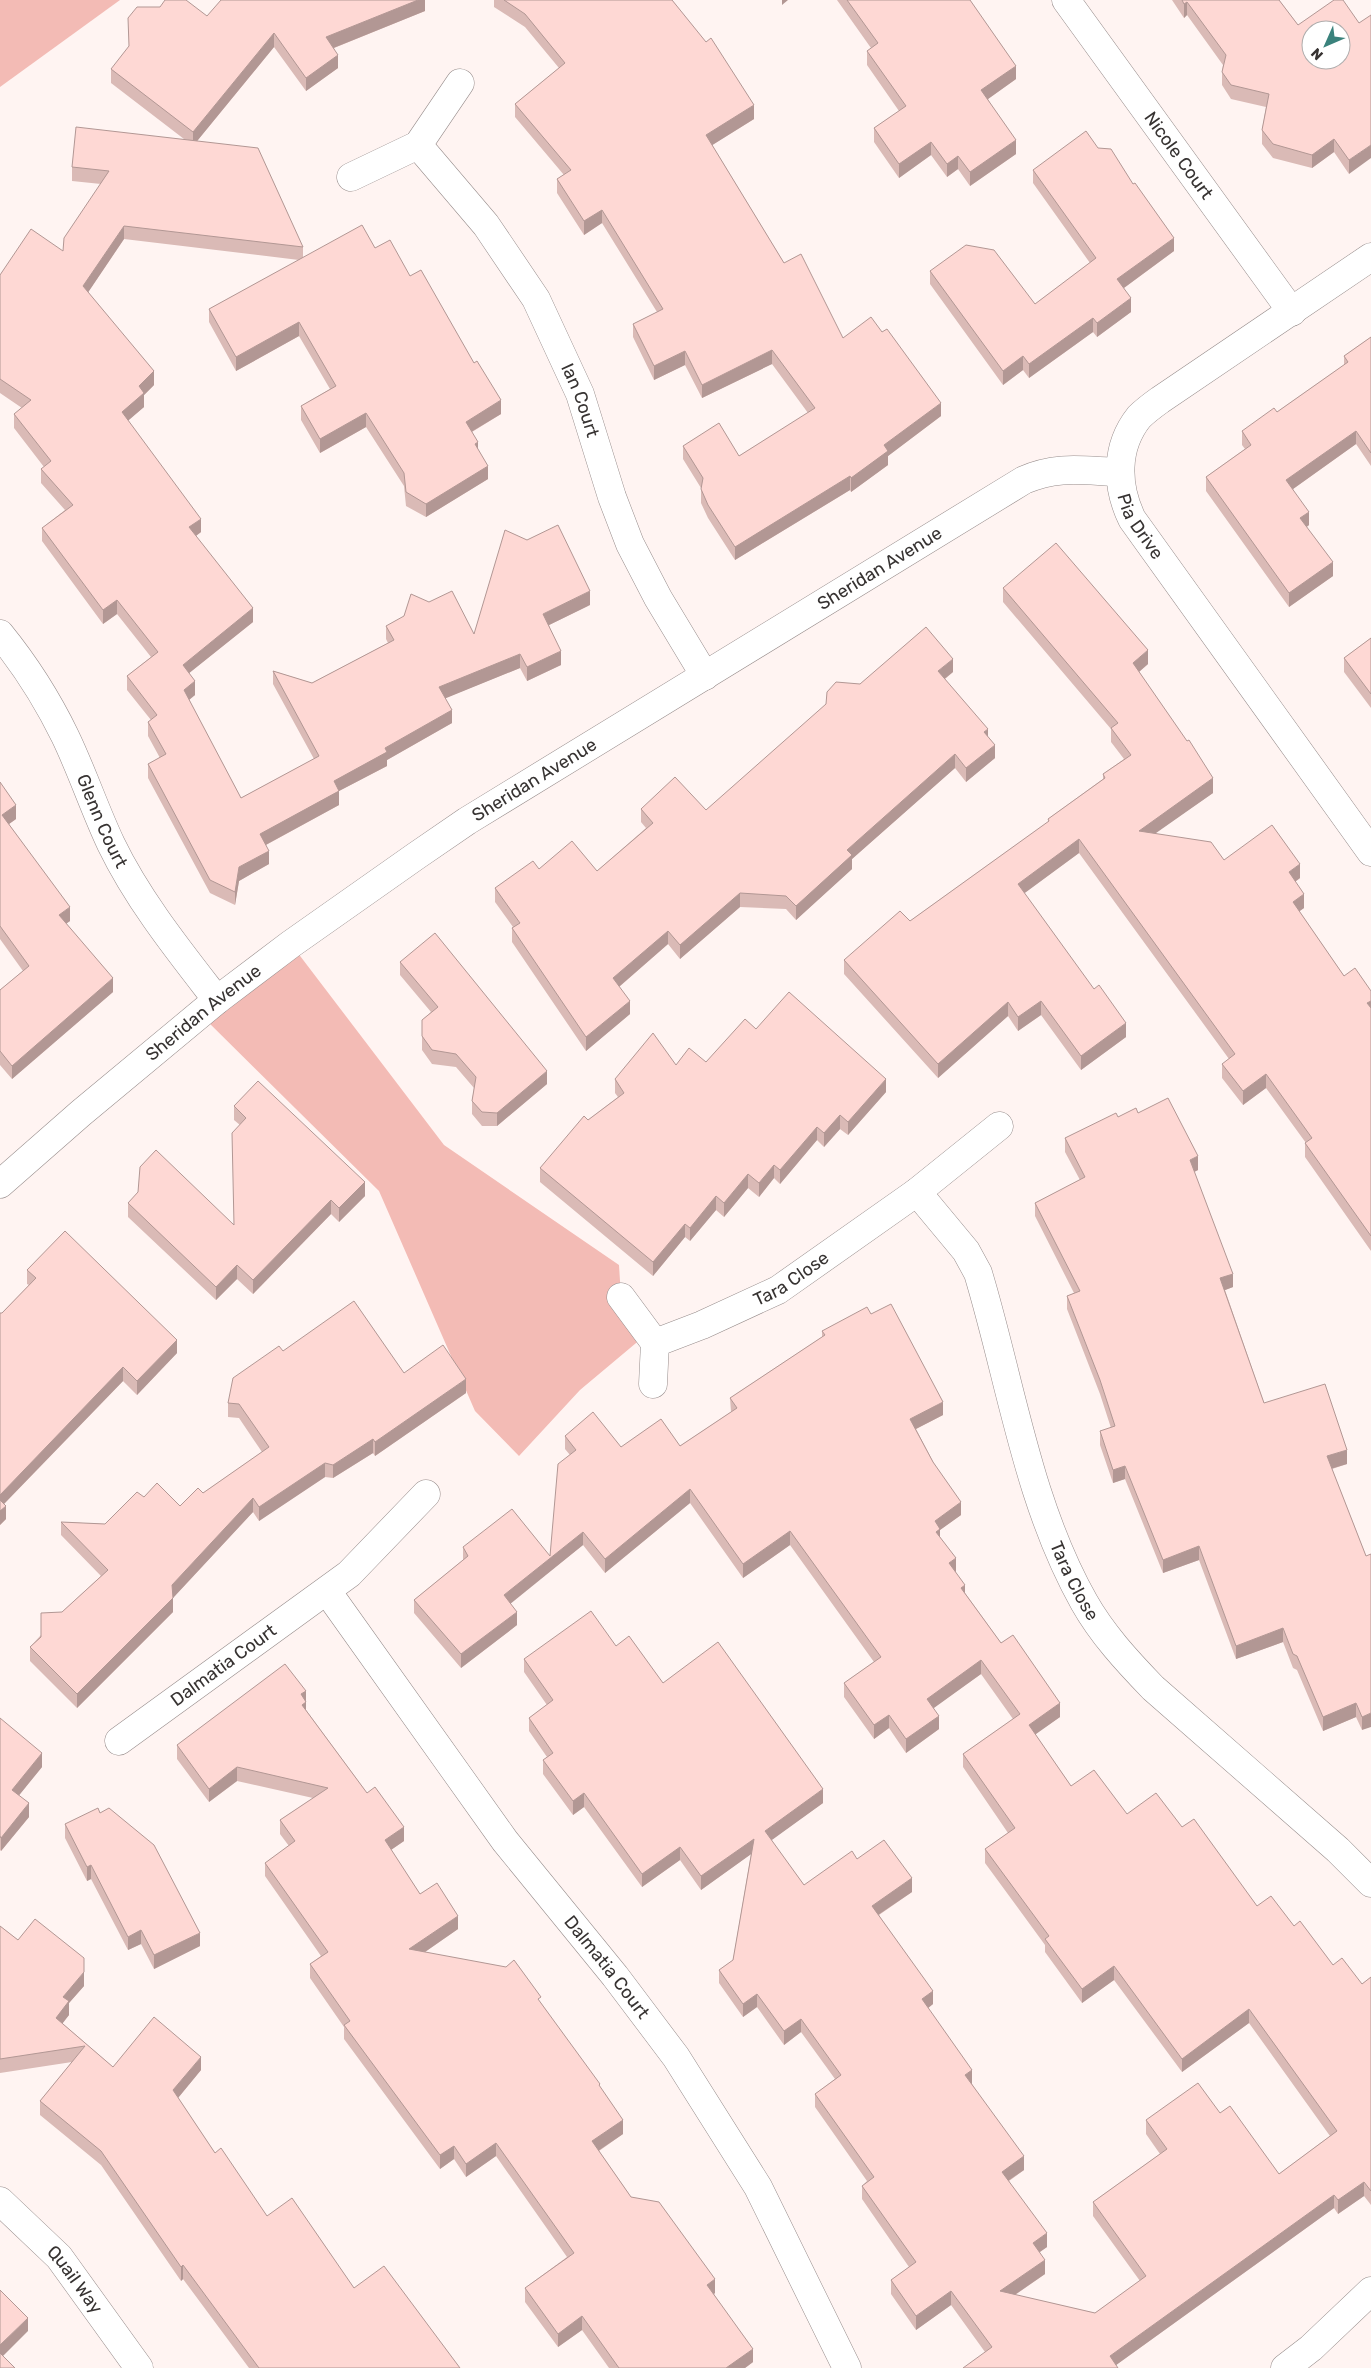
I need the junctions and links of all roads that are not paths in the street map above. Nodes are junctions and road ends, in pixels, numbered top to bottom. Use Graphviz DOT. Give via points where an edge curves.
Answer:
graph roads {
  1 [pos="1066,0"];
  2 [pos="460,83"];
  3 [pos="418,145"];
  4 [pos="351,177"];
  5 [pos="1371,256"];
  6 [pos="1292,312"];
  7 [pos="1120,472"];
  8 [pos="0,634"];
  9 [pos="705,676"];
  10 [pos="1371,852"];
  11 [pos="217,1000"];
  12 [pos="999,1126"];
  13 [pos="0,1184"];
  14 [pos="917,1192"];
  15 [pos="621,1297"];
  16 [pos="654,1343"];
  17 [pos="653,1384"];
  18 [pos="426,1494"];
  19 [pos="327,1591"];
  20 [pos="119,1740"];
  21 [pos="1371,1883"];
  22 [pos="0,2202"];
  23 [pos="1371,2291"];
  24 [pos="139,2368"];
  25 [pos="847,2368"];
  26 [pos="1285,2368"];
  1 -- 6 [label="street, Nicole Court"];
  2 -- 3 [label="street"];
  3 -- 4 [label="street"];
  3 -- 9 [label="street, Ian Court" via="486,225 536,299 580,394 630,544"];
  5 -- 6 [label="street, Pia Drive"];
  6 -- 7 [label="street, Pia Drive" via="1160,400 1140,417 1128,434"];
  7 -- 9 [label="street, Sheridan Avenue" via="1064,470 1044,472 1024,480"];
  7 -- 10 [label="street, Pia Drive" via="1132,519"];
  8 -- 11 [label="street, Glenn Court" via="44,696 127,874 176,947"];
  9 -- 11 [label="street, Sheridan Avenue" via="467,821"];
  11 -- 13 [label="street, Sheridan Avenue"];
  12 -- 14 [label="street, Tara Close"];
  14 -- 16 [label="street, Tara Close" via="778,1290"];
  14 -- 21 [label="street, Tara Close" via="966,1251 978,1273 1038,1495 1070,1574 1090,1610 1128,1663 1153,1688 1338,1850"];
  15 -- 16 [label="street"];
  16 -- 17 [label="street"];
  18 -- 19 [label="street, Dalmatia Court" via="348,1574"];
  19 -- 20 [label="street, Dalmatia Court"];
  19 -- 25 [label="street, Dalmatia Court" via="504,1841 676,2057 758,2187"];
  22 -- 24 [label="street, Quail Way" via="59,2257"];
  23 -- 26 [label="street"];
}
